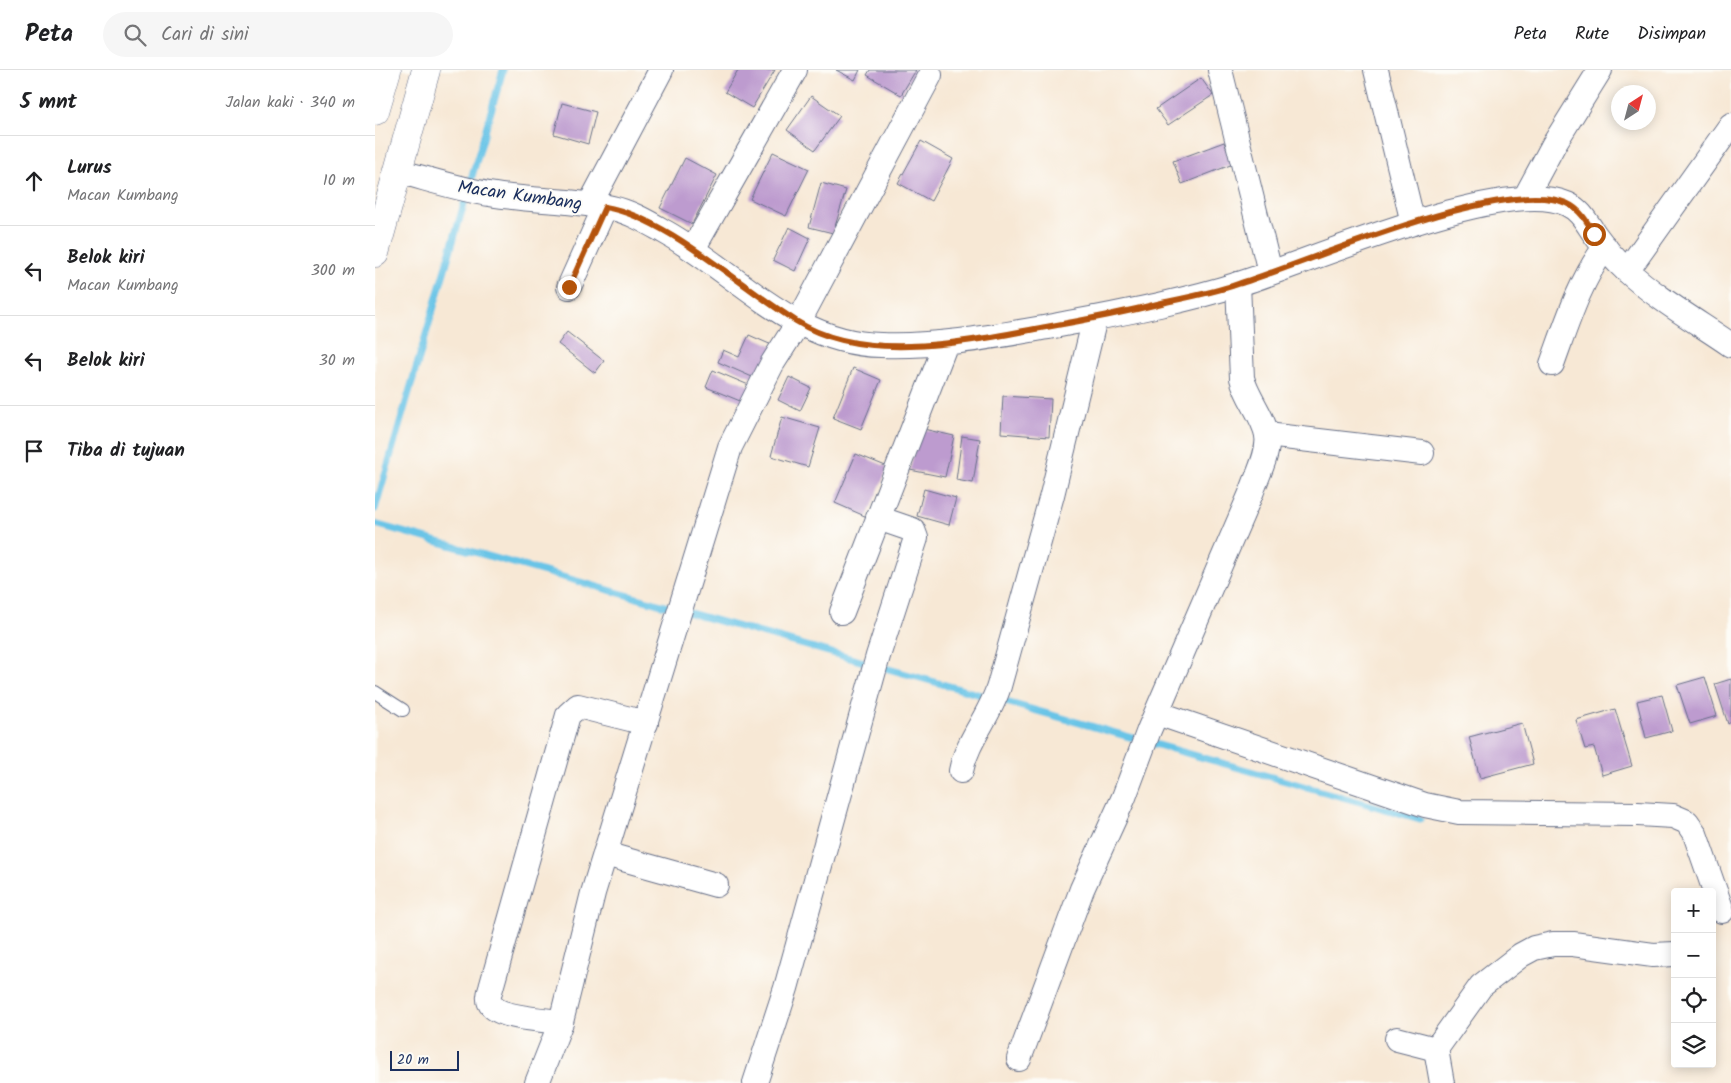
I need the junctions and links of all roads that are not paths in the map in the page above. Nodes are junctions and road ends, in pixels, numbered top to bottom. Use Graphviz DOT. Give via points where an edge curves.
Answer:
graph roads {
  1 [pos="387,70"];
  2 [pos="426,70"];
  3 [pos="661,70"];
  4 [pos="795,70"];
  5 [pos="1220,70"];
  6 [pos="1376,70"];
  7 [pos="1600,70"];
  8 [pos="930,75"];
  9 [pos="375,111"];
  10 [pos="1731,125"];
  11 [pos="397,170"];
  12 [pos="1525,198"];
  13 [pos="597,206"];
  14 [pos="1413,223"];
  15 [pos="1605,247"];
  16 [pos="693,249"];
  17 [pos="375,253"];
  18 [pos="1627,270"];
  19 [pos="1270,272"];
  20 [pos="1239,284"];
  21 [pos="569,287"];
  22 [pos="1095,318"];
  23 [pos="798,323"];
  24 [pos="946,343"];
  25 [pos="1731,345"];
  26 [pos="1552,364"];
  27 [pos="1267,435"];
  28 [pos="1422,453"];
  29 [pos="878,518"];
  30 [pos="842,612"];
  31 [pos="375,692"];
  32 [pos="403,710"];
  33 [pos="646,722"];
  34 [pos="1150,729"];
  35 [pos="961,771"];
  36 [pos="605,854"];
  37 [pos="716,885"];
  38 [pos="1722,911"];
  39 [pos="1671,954"];
  40 [pos="561,1022"];
  41 [pos="1397,1039"];
  42 [pos="1436,1049"];
  43 [pos="1019,1059"];
  44 [pos="537,1083"];
  45 [pos="755,1083"];
  46 [pos="1442,1083"];
  1 -- 9 [label="highway"];
  2 -- 11 [label="highway"];
  3 -- 13 [label="street"];
  4 -- 16 [label="street"];
  5 -- 19 [label="street"];
  6 -- 14 [label="street"];
  7 -- 12 [label="street"];
  8 -- 23 [label="street"];
  10 -- 18 [label="street"];
  11 -- 13 [label="street, Macan Kumbang" via="489,194"];
  11 -- 17 [label="highway"];
  12 -- 14 [label="street, Macan Kumbang" via="1475,206"];
  12 -- 15 [label="street, Macan Kumbang" via="1567,203 1584,216"];
  13 -- 16 [label="street, Macan Kumbang" via="638,218"];
  13 -- 21 [label="street"];
  14 -- 19 [label="street, Macan Kumbang"];
  15 -- 18 [label="street, Macan Kumbang"];
  15 -- 26 [label="street" via="1581,286"];
  16 -- 23 [label="street, Macan Kumbang"];
  18 -- 25 [label="street, Macan Kumbang"];
  19 -- 20 [label="street, Macan Kumbang"];
  20 -- 22 [label="street, Macan Kumbang"];
  20 -- 27 [label="street" via="1242,378"];
  22 -- 24 [label="street, Macan Kumbang"];
  22 -- 35 [label="street" via="1052,495 996,695 965,753"];
  23 -- 24 [label="street, Macan Kumbang" via="823,335 878,346"];
  23 -- 33 [label="street" via="772,364 730,447"];
  24 -- 29 [label="street"];
  27 -- 28 [label="street"];
  27 -- 34 [label="street" via="1252,492"];
  29 -- 30 [label="street"];
  29 -- 45 [label="street" via="913,530 916,538 876,666 786,988"];
  31 -- 32 [label="lane"];
  33 -- 36 [label="street"];
  33 -- 40 [label="street" via="579,706 568,715 488,999 491,1006 499,1011"];
  34 -- 38 [label="street" via="1459,812 1638,814 1680,818 1691,826 1695,834"];
  34 -- 43 [label="street" via="1124,797 1082,889"];
  36 -- 37 [label="street"];
  36 -- 40 [label="street"];
  39 -- 42 [label="street" via="1653,955 1573,944 1535,948 1481,986"];
  40 -- 44 [label="street"];
  41 -- 42 [label="street"];
  42 -- 46 [label="street"];
}
